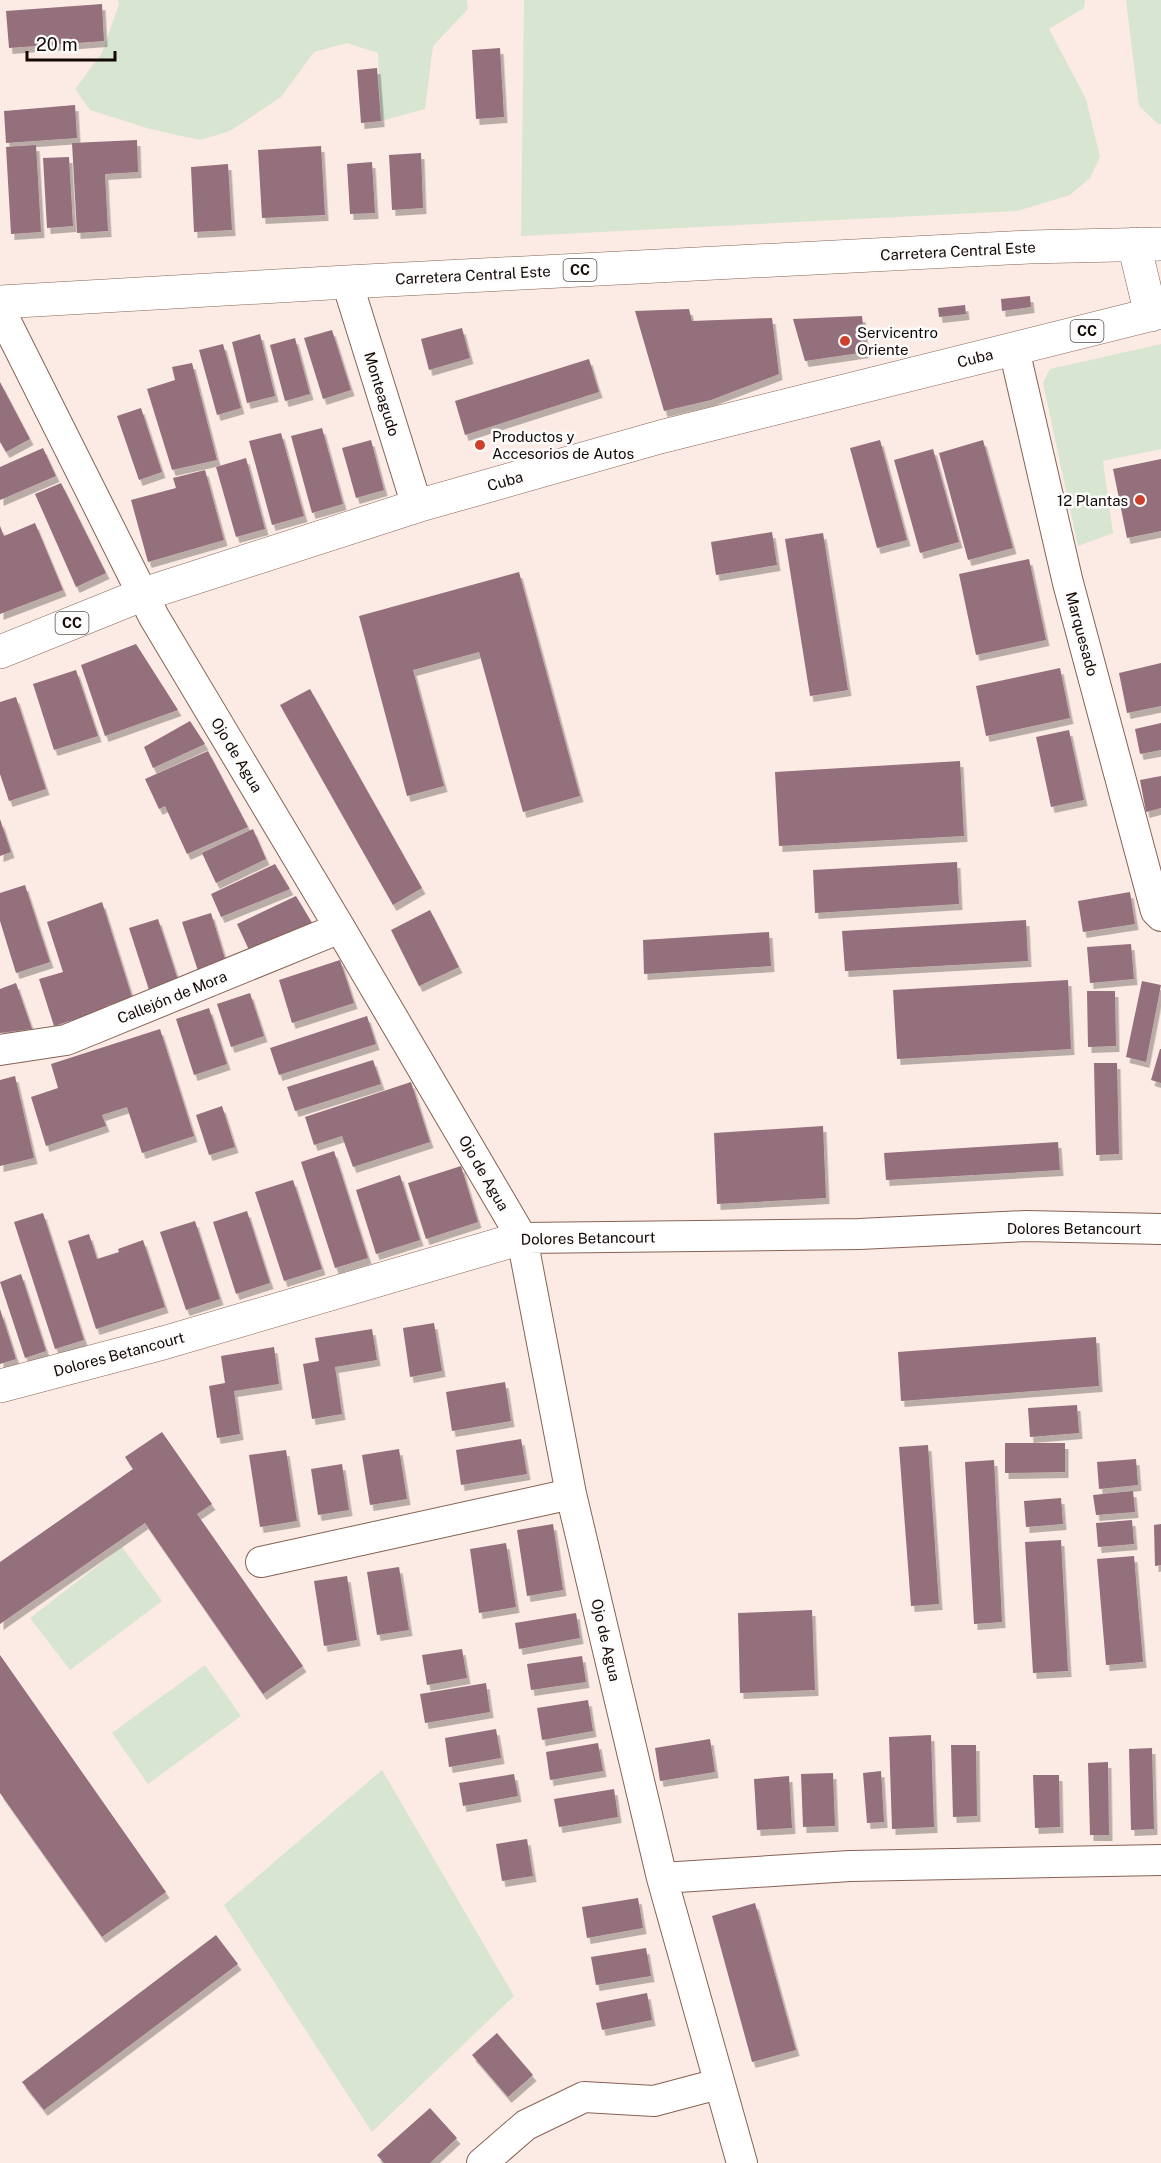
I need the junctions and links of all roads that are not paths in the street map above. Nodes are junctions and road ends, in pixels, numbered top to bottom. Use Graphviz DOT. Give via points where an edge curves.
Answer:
graph roads {
  1 [pos="1147,244"];
  2 [pos="346,282"];
  3 [pos="0,302"];
  4 [pos="0,310"];
  5 [pos="1156,314"];
  6 [pos="1014,349"];
  7 [pos="417,506"];
  8 [pos="144,594"];
  9 [pos="0,652"];
  10 [pos="1161,916"];
  11 [pos="340,928"];
  12 [pos="0,1050"];
  13 [pos="1161,1228"];
  14 [pos="522,1238"];
  15 [pos="0,1386"];
  16 [pos="571,1494"];
  17 [pos="261,1562"];
  18 [pos="1161,1860"];
  19 [pos="662,1878"];
  20 [pos="718,2084"];
  21 [pos="482,2163"];
  22 [pos="742,2163"];
  1 -- 2 [label="main road, Carretera Central Este / CC"];
  1 -- 5 [label="main road"];
  2 -- 3 [label="main road, Carretera Central Este / CC"];
  2 -- 7 [label="street, Monteagudo"];
  4 -- 8 [label="street, Ojo de Agua"];
  5 -- 6 [label="main road, Cuba / CC"];
  6 -- 7 [label="main road, Cuba / CC" via="660,437"];
  6 -- 10 [label="street, Marquesado" via="1068,583 1156,910"];
  7 -- 8 [label="main road, Cuba / CC"];
  8 -- 9 [label="main road, Cuba / CC"];
  8 -- 11 [label="street, Ojo de Agua" via="154,617"];
  11 -- 12 [label="street, Callejón de Mora" via="66,1040"];
  11 -- 14 [label="street, Ojo de Agua"];
  13 -- 14 [label="street, Dolores Betancourt" via="1026,1226 859,1234"];
  14 -- 15 [label="main road, Dolores Betancourt" via="163,1343"];
  14 -- 16 [label="street, Ojo de Agua"];
  16 -- 17 [label="street"];
  16 -- 19 [label="street, Ojo de Agua"];
  18 -- 19 [label="street" via="850,1866"];
  19 -- 20 [label="street, Ojo de Agua"];
  20 -- 21 [label="street" via="654,2101 584,2097 526,2126"];
  20 -- 22 [label="street, Ojo de Agua"];
}
